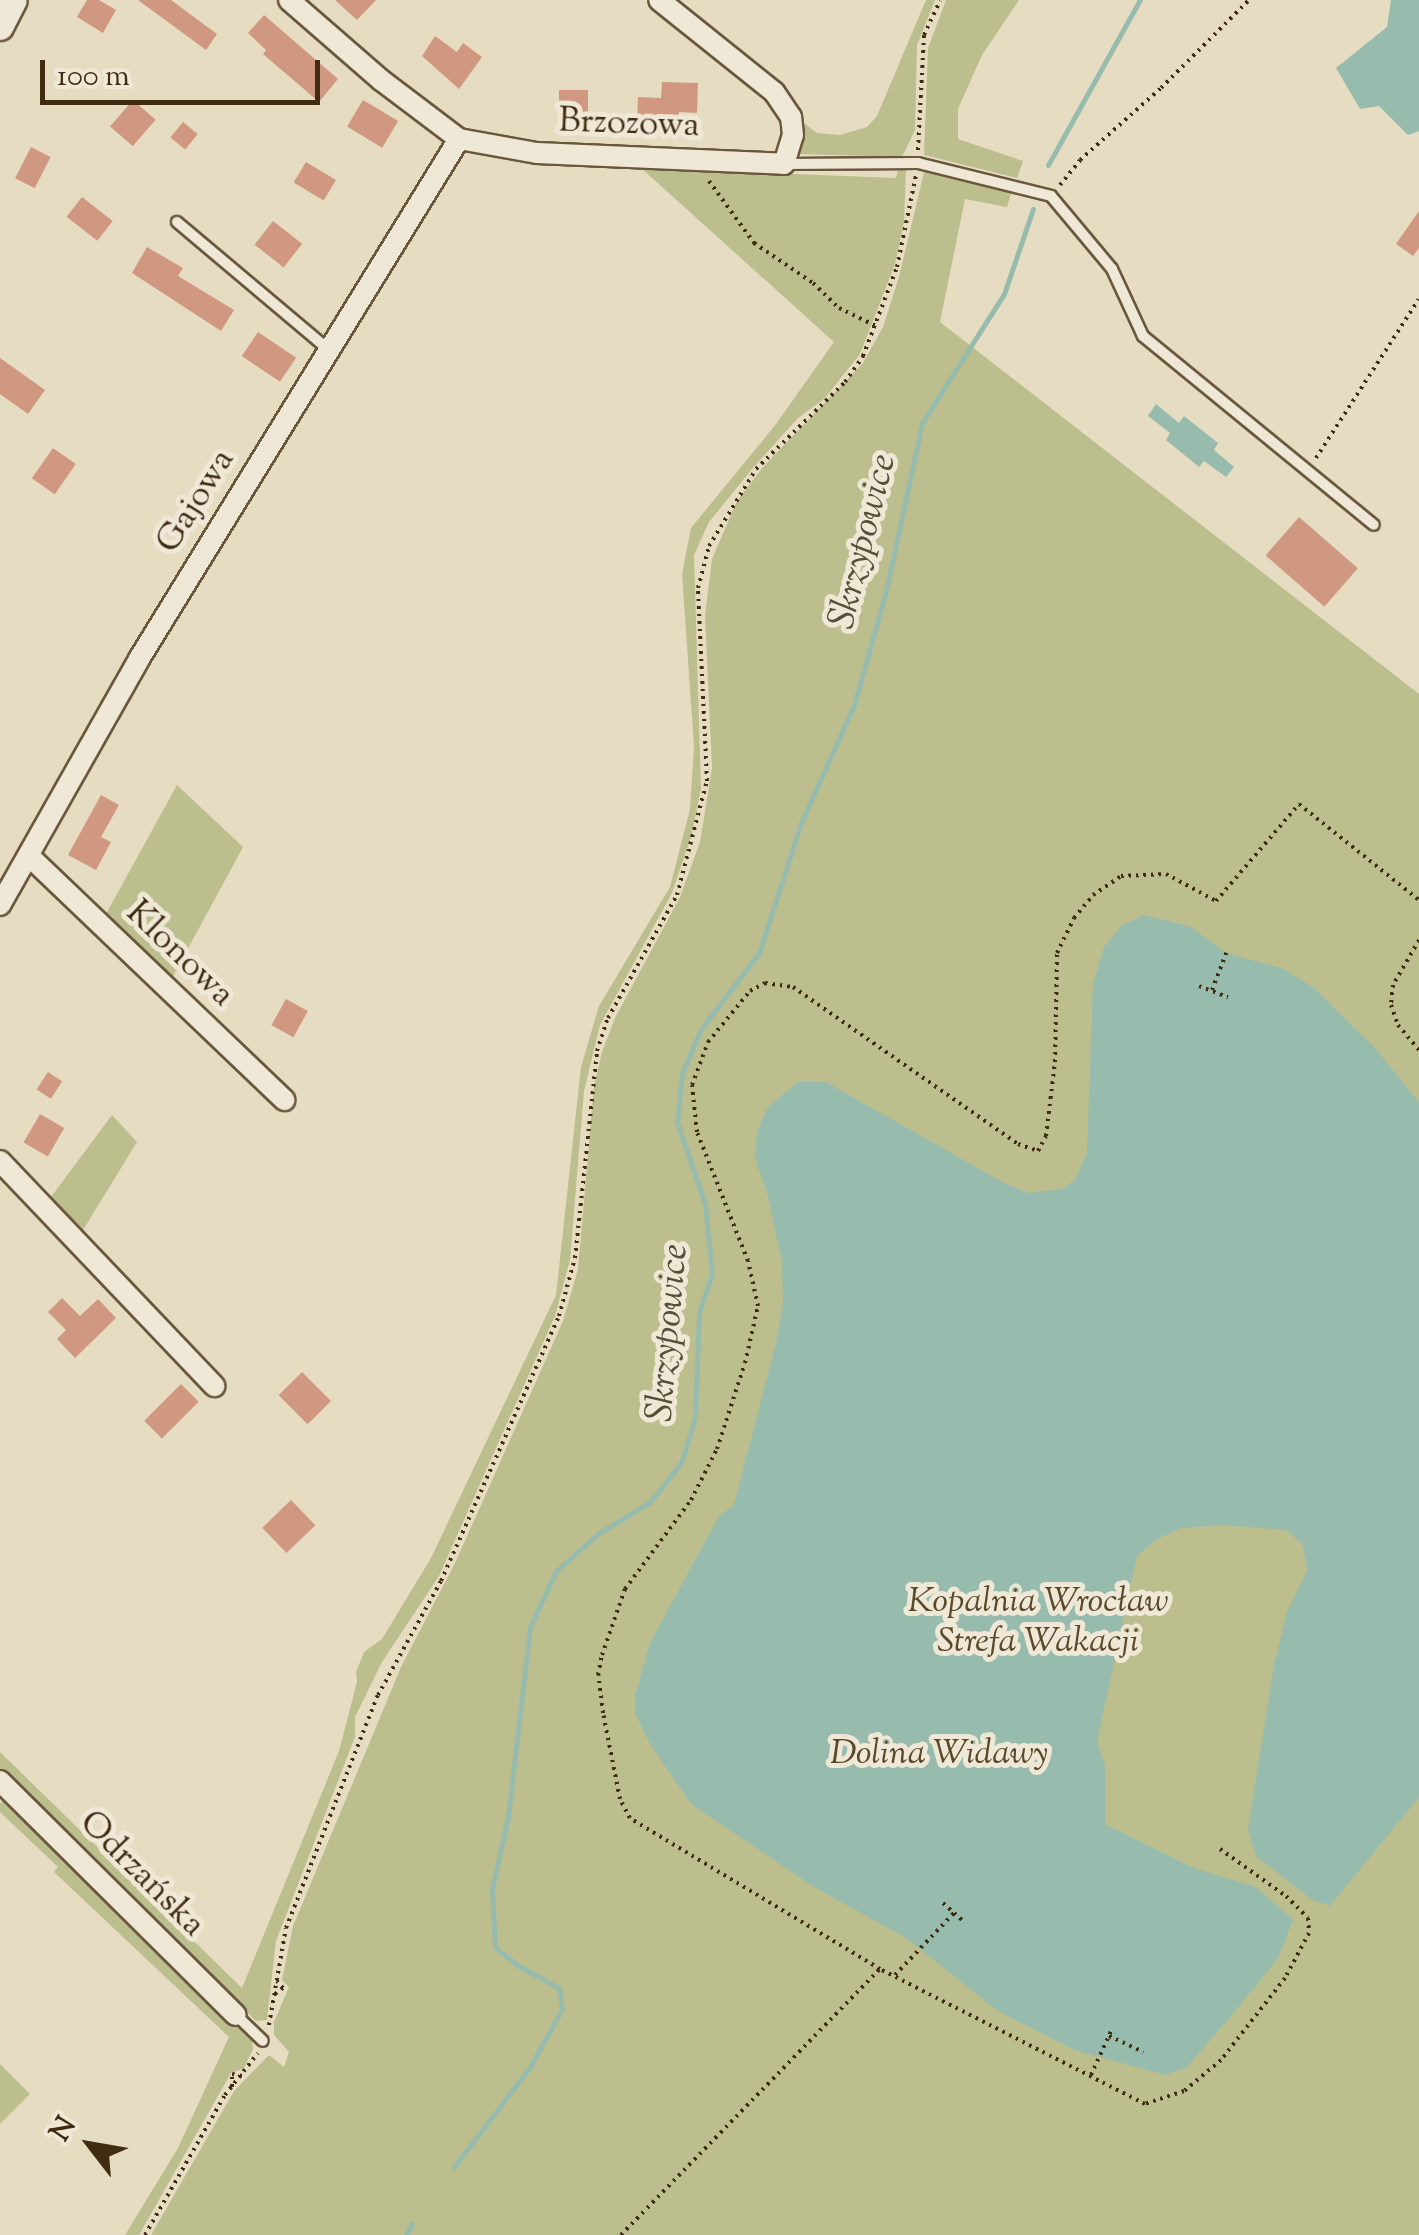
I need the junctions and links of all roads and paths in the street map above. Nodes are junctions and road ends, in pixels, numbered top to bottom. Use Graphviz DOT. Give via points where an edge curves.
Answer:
graph roads {
  1 [pos="14,0"];
  2 [pos="289,0"];
  3 [pos="659,0"];
  4 [pos="940,0"];
  5 [pos="1249,0"];
  6 [pos="0,27"];
  7 [pos="459,139"];
  8 [pos="688,160"];
  9 [pos="918,162"];
  10 [pos="784,164"];
  11 [pos="1051,196"];
  12 [pos="177,222"];
  13 [pos="1419,299"];
  14 [pos="876,326"];
  15 [pos="330,350"];
  16 [pos="1307,470"];
  17 [pos="1374,525"];
  18 [pos="30,857"];
  19 [pos="1419,900"];
  20 [pos="0,905"];
  21 [pos="1419,940"];
  22 [pos="1226,953"];
  23 [pos="1198,986"];
  24 [pos="1212,990"];
  25 [pos="1228,996"];
  26 [pos="1419,1050"];
  27 [pos="284,1100"];
  28 [pos="0,1161"];
  29 [pos="214,1386"];
  30 [pos="0,1781"];
  31 [pos="1220,1849"];
  32 [pos="943,1903"];
  33 [pos="954,1913"];
  34 [pos="963,1921"];
  35 [pos="880,1969"];
  36 [pos="894,1976"];
  37 [pos="273,2008"];
  38 [pos="236,2014"];
  39 [pos="1112,2029"];
  40 [pos="1109,2036"];
  41 [pos="263,2041"];
  42 [pos="1144,2052"];
  43 [pos="253,2063"];
  44 [pos="1091,2076"];
  45 [pos="145,2235"];
  46 [pos="621,2235"];
  1 -- 6 [label="street"];
  2 -- 7 [label="street, Brzozowa"];
  3 -- 10 [label="street" via="774,92 792,117"];
  4 -- 9 [label="path" via="924,35"];
  5 -- 11 [label="path" via="1080,160"];
  7 -- 8 [label="street, Brzozowa" via="537,153"];
  7 -- 15 [label="street, Gajowa"];
  8 -- 10 [label="street, Brzozowa"];
  8 -- 14 [label="path" via="754,242 839,308"];
  9 -- 10 [label="lane, Brzozowa"];
  9 -- 11 [label="lane, Brzozowa"];
  9 -- 14 [label="path" via="898,267"];
  11 -- 16 [label="lane" via="1112,269 1143,336"];
  12 -- 15 [label="lane"];
  13 -- 16 [label="path"];
  14 -- 37 [label="path" via="845,382 756,470 709,546 698,588 708,781 677,895 608,1018 597,1051 575,1258 559,1316 441,1581 378,1695 286,1928 276,1980 283,1988 274,1994"];
  15 -- 18 [label="street, Gajowa" via="139,659"];
  16 -- 17 [label="lane"];
  18 -- 20 [label="street, Gajowa"];
  18 -- 27 [label="street, Klonowa"];
  19 -- 35 [label="path" via="1300,804 1216,901 1166,874 1121,876 1093,895 1056,953 1055,1062 1046,1136 1038,1151 1018,1144 793,987 765,982 708,1042 692,1085 697,1132 748,1261 758,1306 717,1450 691,1500 626,1589 600,1665 603,1713 620,1799 639,1827"];
  21 -- 26 [label="path" via="1393,985 1391,1005"];
  22 -- 24 [label="path"];
  23 -- 24 [label="path"];
  24 -- 25 [label="path"];
  28 -- 29 [label="street"];
  30 -- 38 [label="street, Odrzańska"];
  31 -- 44 [label="path" via="1308,1918 1309,1933 1285,1978 1221,2060 1184,2091 1144,2104"];
  32 -- 33 [label="path"];
  33 -- 34 [label="path"];
  33 -- 36 [label="path"];
  35 -- 36 [label="path"];
  35 -- 46 [label="path"];
  36 -- 44 [label="path"];
  38 -- 41 [label="lane"];
  39 -- 40 [label="path"];
  40 -- 42 [label="path"];
  40 -- 44 [label="path"];
  43 -- 45 [label="path" via="242,2076 232,2074 232,2087"];
}
